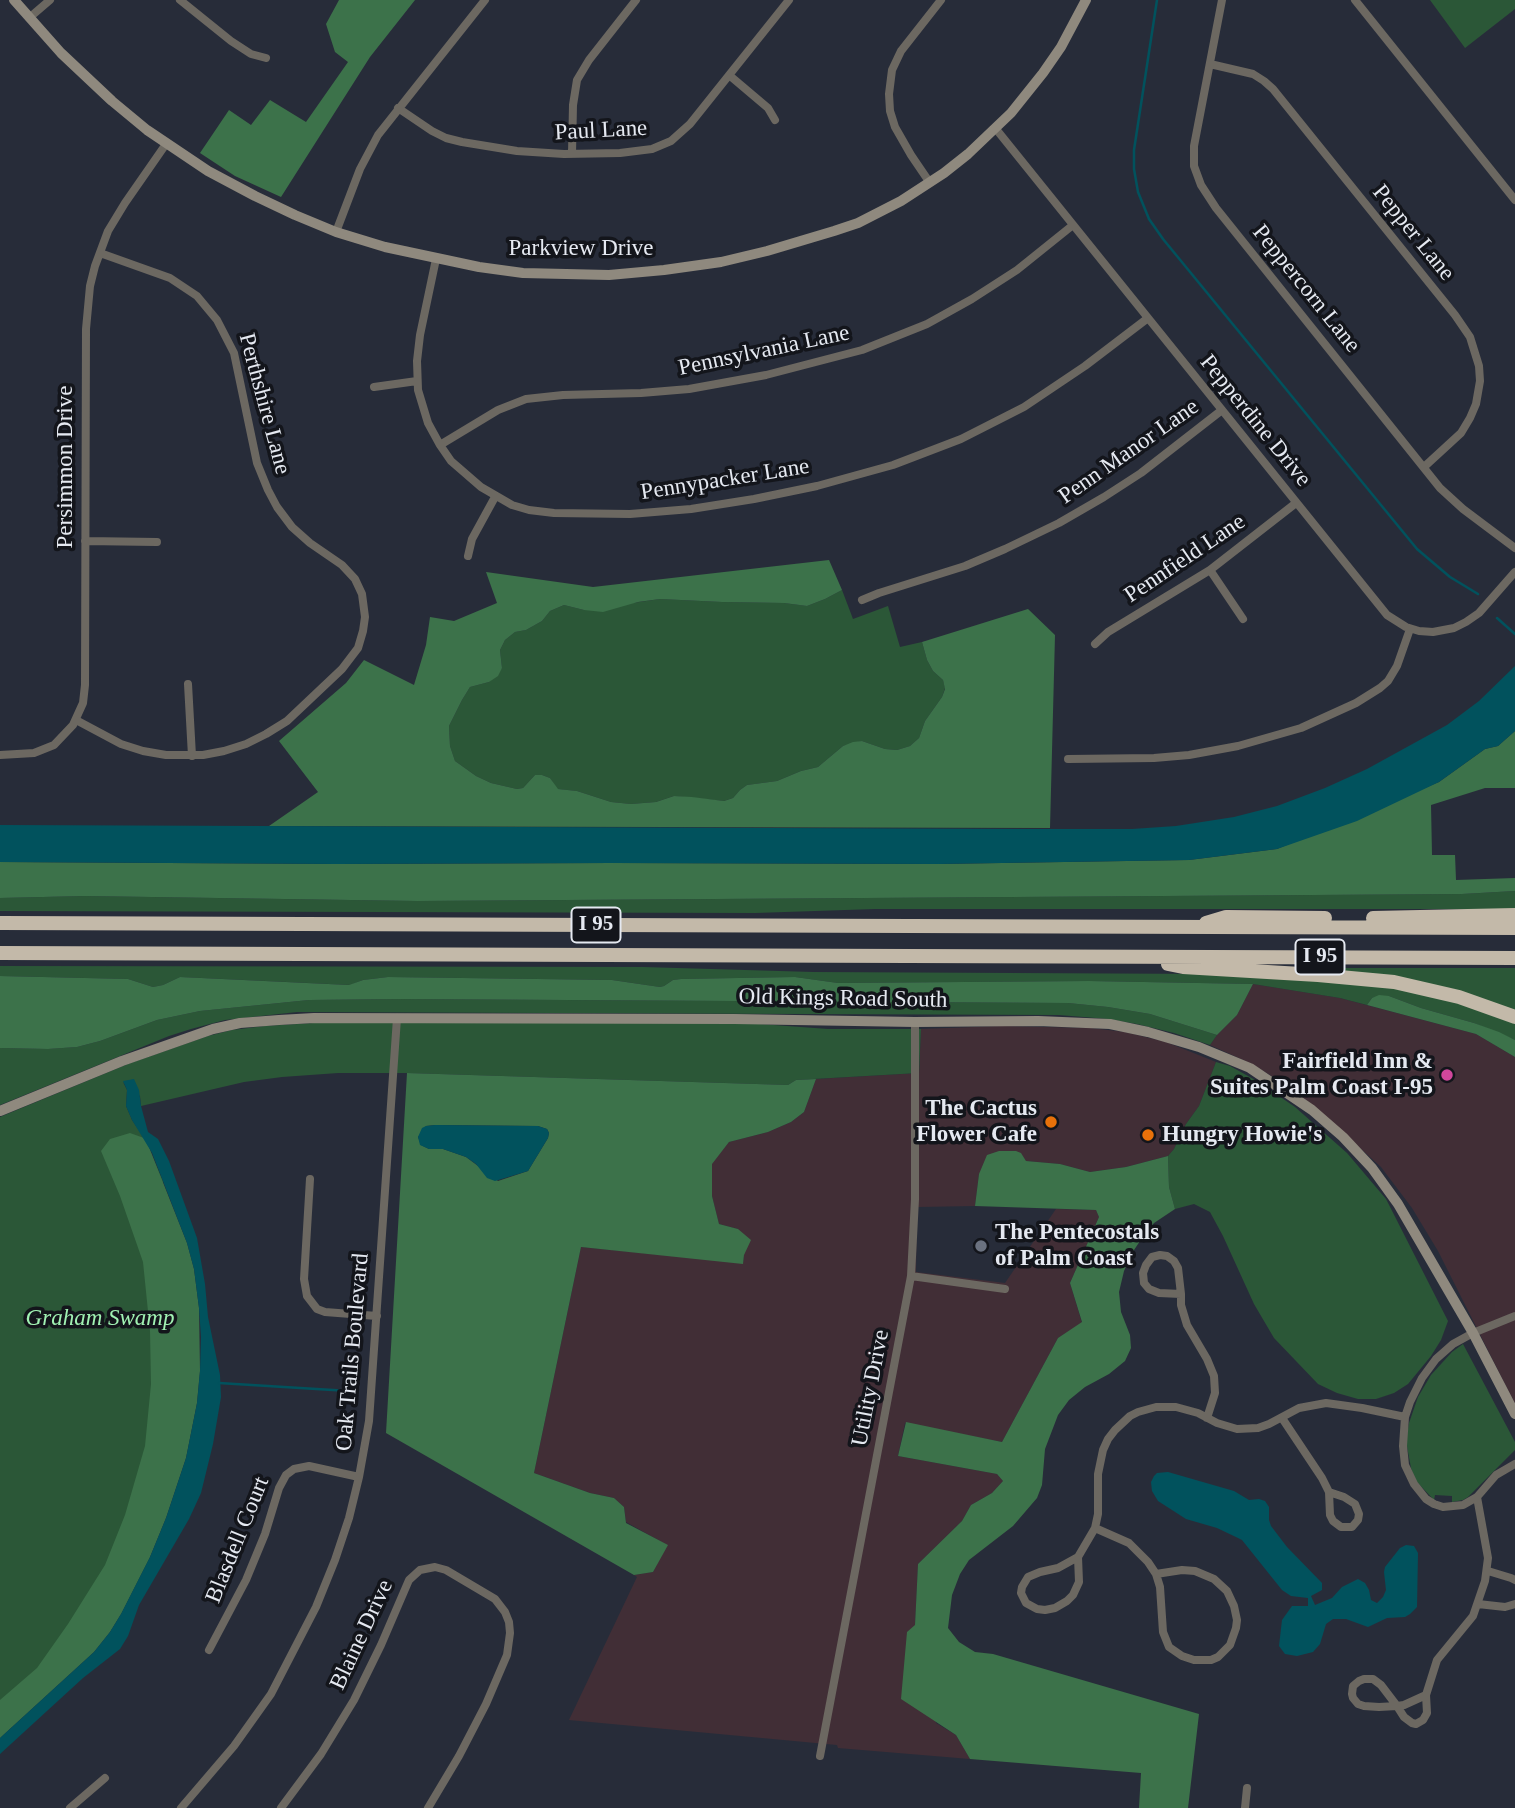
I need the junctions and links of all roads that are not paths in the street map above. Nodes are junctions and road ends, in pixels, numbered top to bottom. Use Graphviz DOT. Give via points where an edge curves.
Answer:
graph roads {
  1 [pos="14,0"];
  2 [pos="50,0"];
  3 [pos="180,0"];
  4 [pos="485,0"];
  5 [pos="636,0"];
  6 [pos="789,0"];
  7 [pos="941,0"];
  8 [pos="1086,0"];
  9 [pos="1222,0"];
  10 [pos="1355,0"];
  11 [pos="29,18"];
  12 [pos="266,58"];
  13 [pos="1210,64"];
  14 [pos="729,75"];
  15 [pos="398,108"];
  16 [pos="775,120"];
  17 [pos="996,129"];
  18 [pos="166,144"];
  19 [pos="572,154"];
  20 [pos="930,183"];
  21 [pos="1515,201"];
  22 [pos="1073,225"];
  23 [pos="336,232"];
  24 [pos="100,253"];
  25 [pos="436,259"];
  26 [pos="1147,318"];
  27 [pos="417,381"];
  28 [pos="374,387"];
  29 [pos="1222,411"];
  30 [pos="440,445"];
  31 [pos="1424,467"];
  32 [pos="495,497"];
  33 [pos="1296,503"];
  34 [pos="85,541"];
  35 [pos="157,542"];
  36 [pos="1515,548"];
  37 [pos="468,556"];
  38 [pos="1210,570"];
  39 [pos="1515,572"];
  40 [pos="862,600"];
  41 [pos="1243,619"];
  42 [pos="1410,629"];
  43 [pos="1095,644"];
  44 [pos="188,684"];
  45 [pos="76,720"];
  46 [pos="0,755"];
  47 [pos="192,756"];
  48 [pos="1068,759"];
  49 [pos="1515,915"];
  50 [pos="0,923"];
  51 [pos="1191,927"];
  52 [pos="1515,928"];
  53 [pos="0,953"];
  54 [pos="1125,957"];
  55 [pos="1515,958"];
  56 [pos="1515,1017"];
  57 [pos="397,1018"];
  58 [pos="915,1022"];
  59 [pos="0,1111"];
  60 [pos="310,1179"];
  61 [pos="911,1276"];
  62 [pos="1005,1289"];
  63 [pos="1181,1294"];
  64 [pos="377,1316"];
  65 [pos="1515,1316"];
  66 [pos="1473,1332"];
  67 [pos="1515,1414"];
  68 [pos="1405,1417"];
  69 [pos="1207,1418"];
  70 [pos="1282,1418"];
  71 [pos="1515,1464"];
  72 [pos="359,1477"];
  73 [pos="1329,1492"];
  74 [pos="1477,1497"];
  75 [pos="1095,1528"];
  76 [pos="1078,1557"];
  77 [pos="1488,1571"];
  78 [pos="1156,1574"];
  79 [pos="1515,1580"];
  80 [pos="1478,1604"];
  81 [pos="1515,1604"];
  82 [pos="209,1650"];
  83 [pos="1426,1695"];
  84 [pos="1397,1706"];
  85 [pos="820,1756"];
  86 [pos="105,1778"];
  87 [pos="1247,1788"];
  88 [pos="70,1808"];
  89 [pos="181,1808"];
  90 [pos="281,1808"];
  91 [pos="428,1808"];
  92 [pos="1245,1808"];
  1 -- 11 [label="street, Parkview Drive"];
  2 -- 11 [label="street"];
  3 -- 12 [label="street" via="247,52"];
  4 -- 15 [label="street"];
  5 -- 19 [label="street" via="577,80"];
  6 -- 14 [label="street, Paul Lane"];
  7 -- 20 [label="street" via="901,51 892,70 889,94 898,134"];
  8 -- 17 [label="street, Parkview Drive" via="1052,60"];
  9 -- 13 [label="street, Peppercorn Lane"];
  10 -- 21 [label="street"];
  11 -- 18 [label="street, Parkview Drive" via="94,85"];
  13 -- 31 [label="street, Peppercorn Lane" via="1194,153 1200,185"];
  13 -- 31 [label="street, Pepper Lane" via="1253,75 1273,89 1469,337 1479,366 1476,404 1461,433"];
  14 -- 16 [label="street" via="768,108"];
  14 -- 19 [label="street, Paul Lane" via="690,124 665,145 640,152"];
  15 -- 19 [label="street, Paul Lane" via="453,140"];
  15 -- 23 [label="street" via="365,159"];
  17 -- 20 [label="street, Parkview Drive"];
  17 -- 22 [label="street, Pepperdine Drive"];
  18 -- 23 [label="street, Parkview Drive" via="255,196"];
  18 -- 24 [label="street, Persimmon Drive" via="108,231"];
  20 -- 25 [label="street, Parkview Drive" via="858,223 721,262 623,274 567,275"];
  22 -- 26 [label="street, Pepperdine Drive"];
  22 -- 30 [label="street, Pennsylvania Lane" via="984,292 880,344 711,386 526,399 498,410"];
  23 -- 25 [label="street, Parkview Drive"];
  24 -- 34 [label="street, Persimmon Drive" via="90,286 86,329"];
  24 -- 47 [label="street, Perthshire Lane" via="170,278 213,313 234,353 257,463 272,500 299,534 347,570 364,602 362,637 355,654 302,708 246,744"];
  25 -- 27 [label="street, Pennypacker Lane" via="419,344"];
  26 -- 29 [label="street, Pepperdine Drive"];
  26 -- 32 [label="street, Pennypacker Lane" via="1076,373 1013,413 939,448 868,472 754,499 630,514 546,513"];
  27 -- 28 [label="street"];
  27 -- 30 [label="street, Pennypacker Lane"];
  29 -- 33 [label="street, Pepperdine Drive"];
  29 -- 40 [label="street, Penn Manor Lane" via="1135,478 1059,523 990,556"];
  30 -- 32 [label="street, Pennypacker Lane" via="458,468"];
  31 -- 36 [label="street, Peppercorn Lane" via="1454,502"];
  32 -- 37 [label="street"];
  33 -- 38 [label="street, Pennfield Lane"];
  33 -- 42 [label="street, Pepperdine Drive" via="1380,609"];
  34 -- 35 [label="street"];
  34 -- 45 [label="street, Persimmon Drive" via="84,692"];
  38 -- 41 [label="street"];
  38 -- 43 [label="street, Pennfield Lane"];
  39 -- 42 [label="street" via="1466,622 1440,631"];
  42 -- 48 [label="street" via="1397,666 1380,688 1301,728 1238,747 1189,755"];
  44 -- 47 [label="street"];
  45 -- 46 [label="street" via="62,738 44,750"];
  45 -- 47 [label="street, Perthshire Lane" via="136,749"];
  49 -- 51 [label="highway" via="1226,917"];
  50 -- 51 [label="highway, I 95"];
  51 -- 52 [label="highway, I 95"];
  53 -- 54 [label="highway, I 95"];
  54 -- 55 [label="highway, I 95"];
  54 -- 56 [label="highway" via="1183,967 1394,982"];
  57 -- 58 [label="street, Old Kings Road South"];
  57 -- 59 [label="street, Old Kings Road South" via="314,1018 213,1029"];
  57 -- 64 [label="street, Oak Trails Boulevard"];
  58 -- 61 [label="street, Utility Drive"];
  58 -- 66 [label="street, Old Kings Road South" via="1110,1024 1190,1044 1250,1068 1312,1110 1372,1168"];
  60 -- 64 [label="street" via="307,1296 329,1313"];
  61 -- 62 [label="street"];
  61 -- 85 [label="street, Utility Drive"];
  63 -- 63 [label="street" via="1174,1261 1167,1256 1152,1257 1143,1273 1144,1283 1159,1293"];
  63 -- 69 [label="street" via="1187,1325 1214,1376 1216,1393"];
  64 -- 72 [label="street, Oak Trails Boulevard" via="369,1421"];
  65 -- 66 [label="street"];
  66 -- 67 [label="street, Old Kings Road South"];
  66 -- 68 [label="street" via="1428,1368"];
  68 -- 70 [label="street" via="1326,1403 1299,1408"];
  68 -- 74 [label="street" via="1404,1459 1420,1493 1443,1507"];
  69 -- 70 [label="street" via="1246,1430"];
  69 -- 75 [label="street" via="1156,1407 1130,1416 1115,1430 1099,1463"];
  70 -- 73 [label="street"];
  71 -- 74 [label="street" via="1496,1475"];
  72 -- 82 [label="street, Blasdell Court" via="309,1466 286,1475 246,1580"];
  72 -- 89 [label="street, Oak Trails Boulevard" via="335,1560 295,1650 248,1728"];
  73 -- 73 [label="street" via="1333,1521 1352,1527 1359,1514 1355,1504"];
  74 -- 77 [label="street"];
  75 -- 76 [label="street"];
  75 -- 78 [label="street" via="1135,1547"];
  76 -- 76 [label="street" via="1028,1577 1021,1593 1026,1603 1045,1610 1068,1601 1079,1582"];
  77 -- 79 [label="street"];
  77 -- 80 [label="street"];
  78 -- 78 [label="street" via="1169,1647 1194,1660 1218,1657 1230,1645 1236,1628 1236,1612 1227,1591 1195,1571"];
  80 -- 81 [label="street"];
  80 -- 83 [label="street" via="1437,1660"];
  83 -- 84 [label="street"];
  83 -- 84 [label="street" via="1427,1713 1420,1723 1408,1721"];
  84 -- 84 [label="street" via="1373,1679 1353,1686 1358,1704"];
  86 -- 88 [label="street"];
  87 -- 92 [label="street"];
  90 -- 91 [label="street, Blaine Drive" via="354,1700 409,1580 419,1570 435,1567 495,1599 507,1618 510,1639 481,1713"];
}
